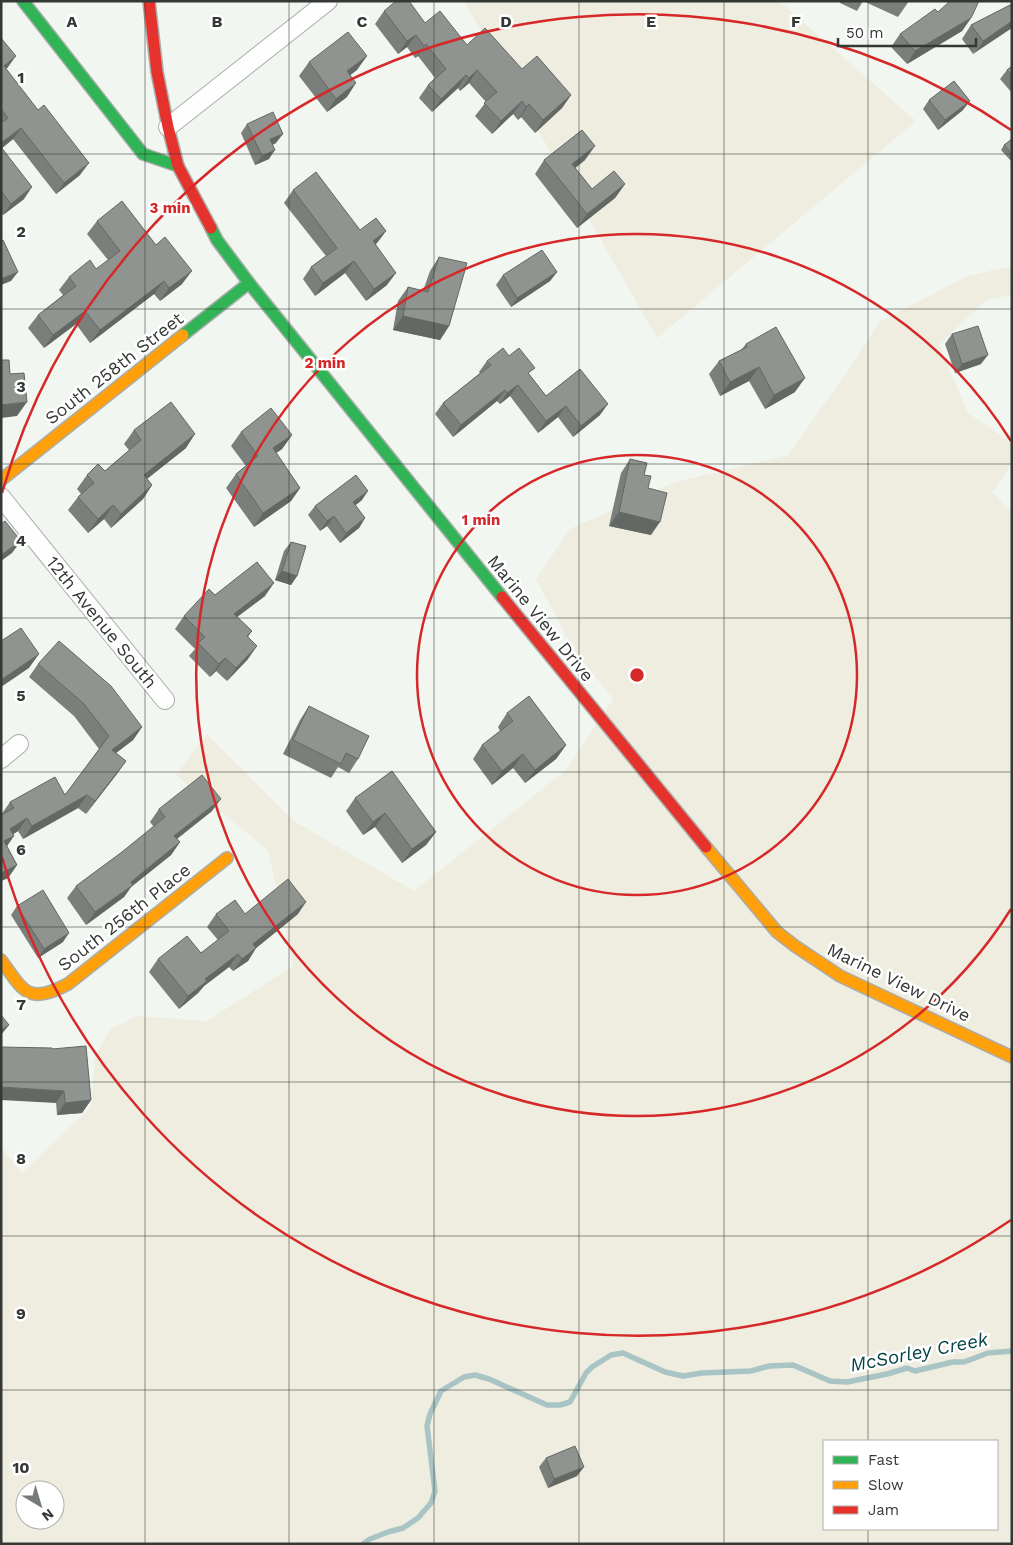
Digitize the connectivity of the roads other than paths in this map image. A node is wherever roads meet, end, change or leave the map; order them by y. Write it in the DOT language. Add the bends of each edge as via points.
graph roads {
  1 [pos="23,1"];
  2 [pos="149,1"];
  3 [pos="328,1"];
  4 [pos="168,127"];
  5 [pos="178,166"];
  6 [pos="249,284"];
  7 [pos="1,480"];
  8 [pos="1,497"];
  9 [pos="165,700"];
  10 [pos="20,744"];
  11 [pos="1,759"];
  12 [pos="227,858"];
  13 [pos="1,960"];
  14 [pos="1012,1057"];
  1 -- 5 [label="main road" via="143,154"];
  2 -- 4 [label="main road, Marine View Drive" via="157,72"];
  3 -- 4 [label="street"];
  4 -- 5 [label="main road, Marine View Drive"];
  5 -- 6 [label="main road, Marine View Drive" via="217,240"];
  6 -- 7 [label="main road, South 258th Street"];
  6 -- 14 [label="main road, Marine View Drive" via="777,932 840,976"];
  8 -- 9 [label="street, 12th Avenue South"];
  10 -- 11 [label="street"];
  12 -- 13 [label="main road, South 256th Place" via="68,984 52,993 33,996 22,989"];
}
